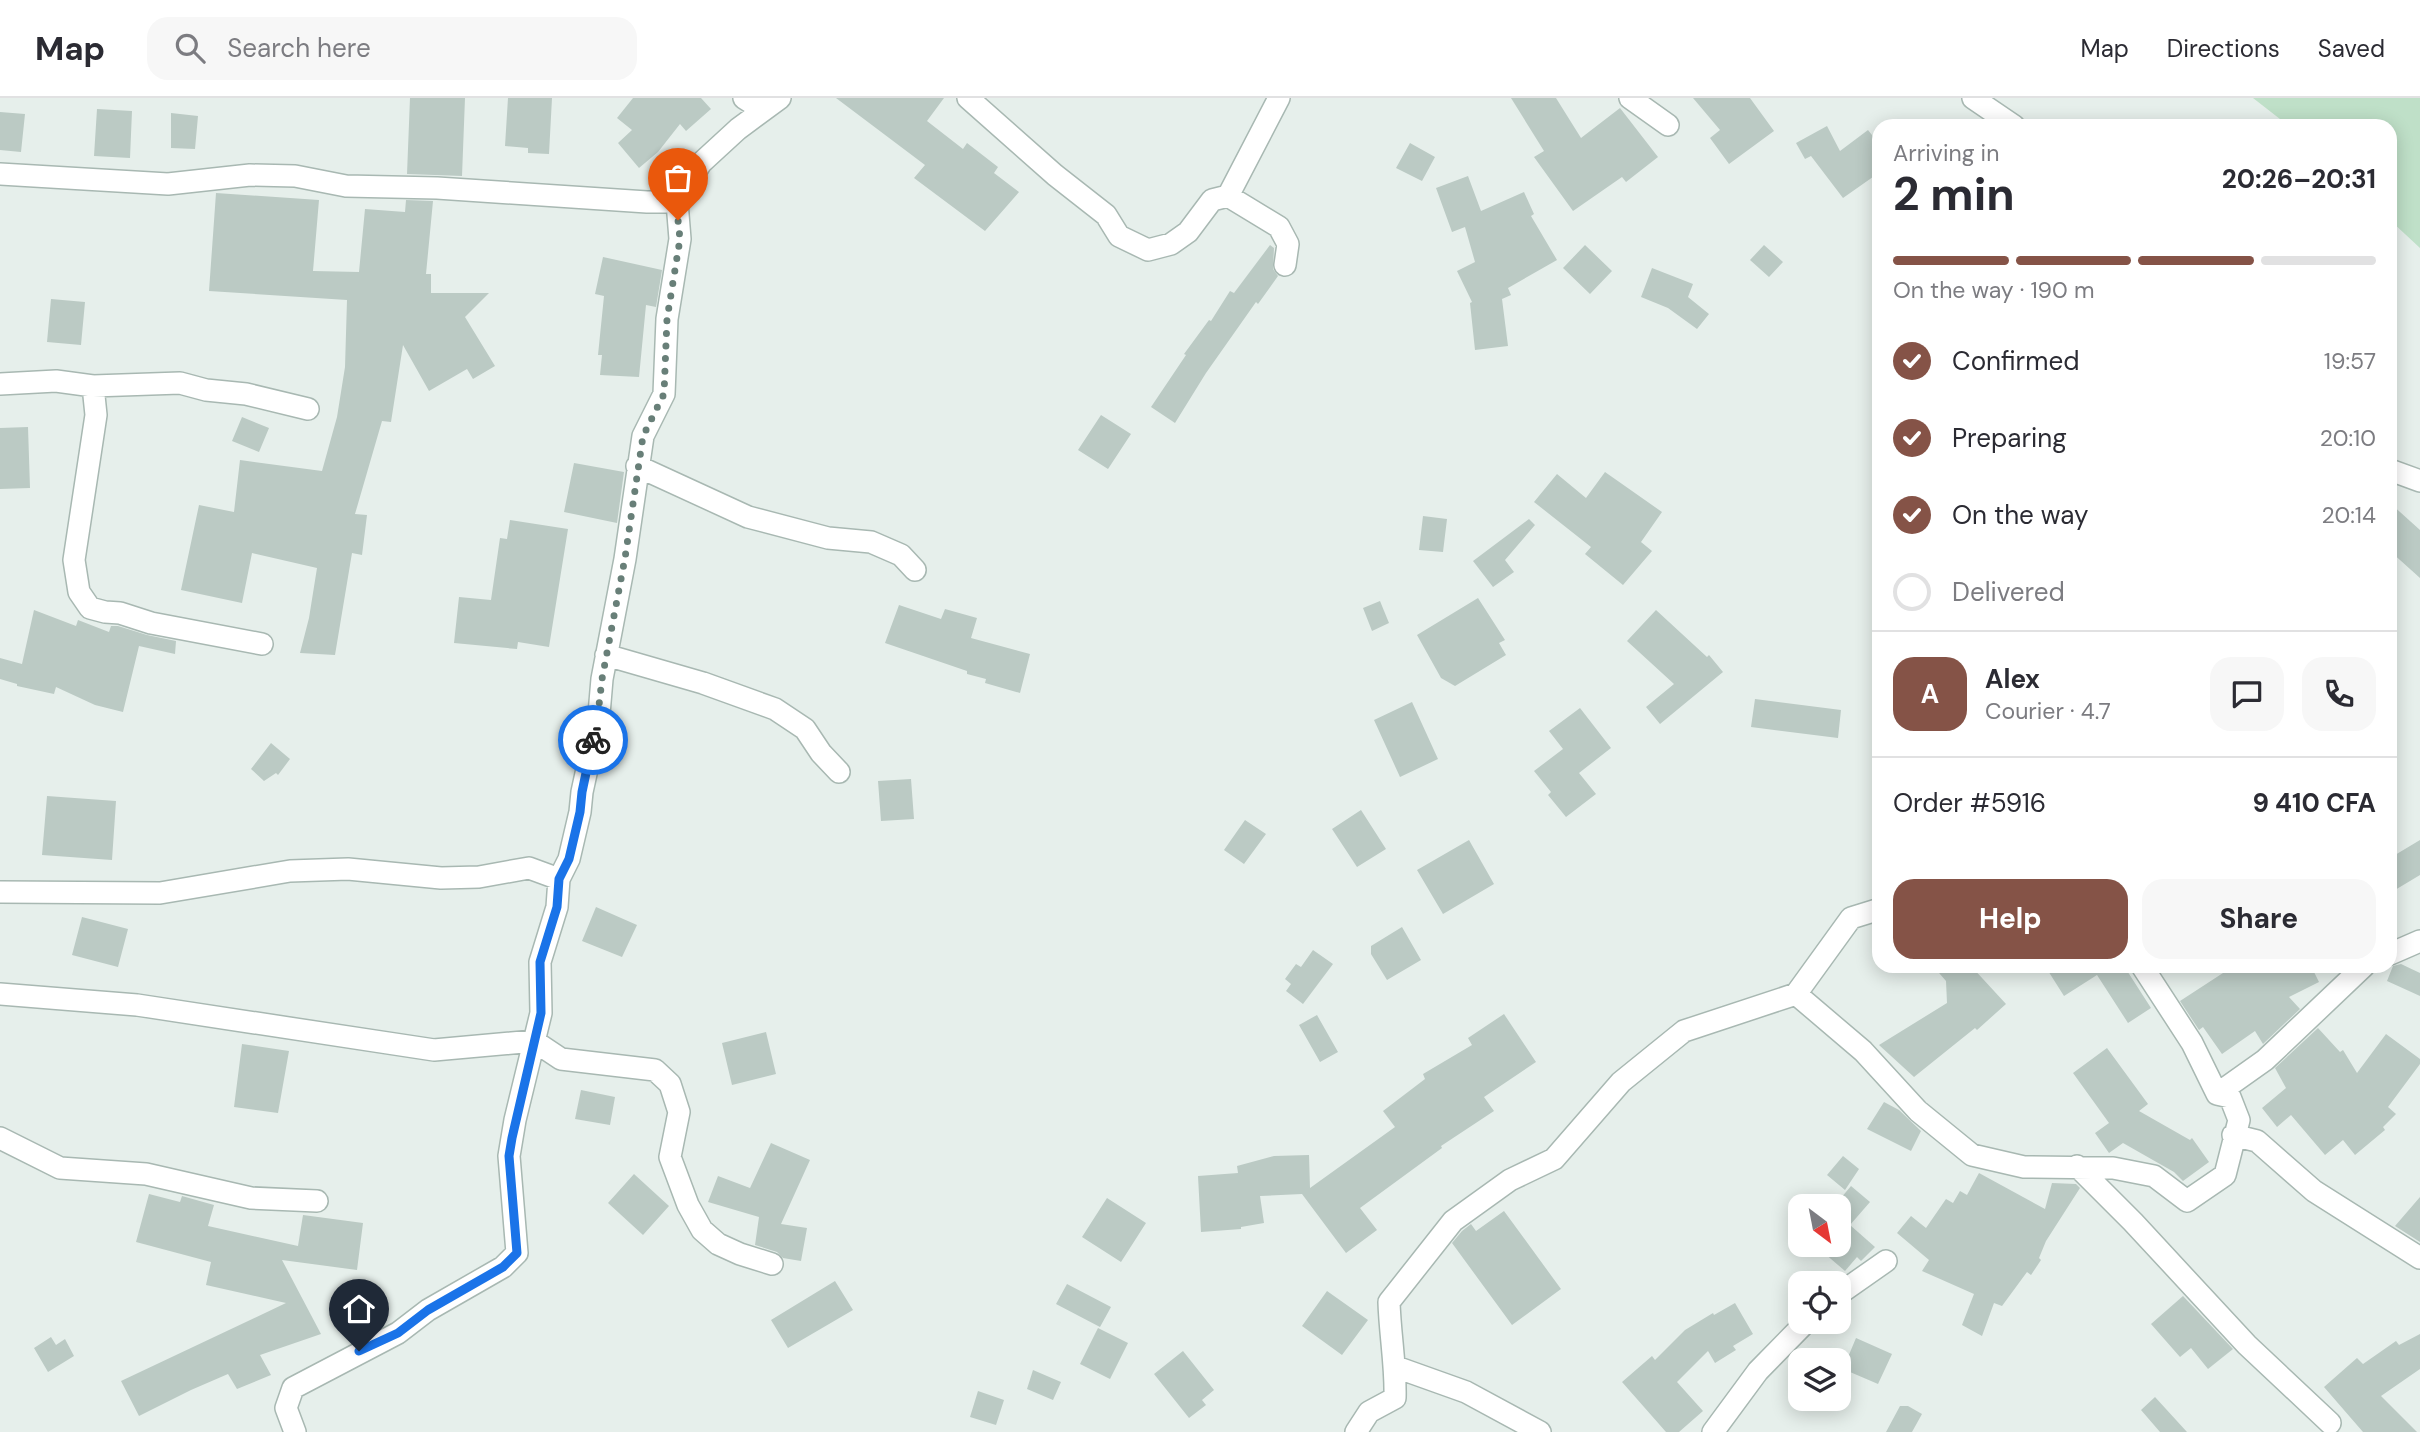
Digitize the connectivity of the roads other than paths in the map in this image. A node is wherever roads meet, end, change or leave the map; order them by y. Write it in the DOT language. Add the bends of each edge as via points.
graph roads {
  1 [pos="744,98"];
  2 [pos="968,98"];
  3 [pos="1279,98"];
  4 [pos="1630,98"];
  5 [pos="1973,98"];
  6 [pos="771,104"];
  7 [pos="2004,119"];
  8 [pos="1668,125"];
  9 [pos="0,174"];
  10 [pos="1228,196"];
  11 [pos="677,202"];
  12 [pos="1285,265"];
  13 [pos="0,384"];
  14 [pos="93,386"];
  15 [pos="308,409"];
  16 [pos="637,466"];
  17 [pos="2397,472"];
  18 [pos="2420,481"];
  19 [pos="915,570"];
  20 [pos="262,644"];
  21 [pos="606,655"];
  22 [pos="839,772"];
  23 [pos="559,879"];
  24 [pos="0,892"];
  25 [pos="1872,911"];
  26 [pos="2420,941"];
  27 [pos="2397,951"];
  28 [pos="2147,973"];
  29 [pos="2357,973"];
  30 [pos="0,994"];
  31 [pos="1796,994"];
  32 [pos="534,1041"];
  33 [pos="2217,1094"];
  34 [pos="2233,1135"];
  35 [pos="0,1138"];
  36 [pos="2077,1166"];
  37 [pos="317,1201"];
  38 [pos="2420,1258"];
  39 [pos="1886,1261"];
  40 [pos="772,1264"];
  41 [pos="1851,1286"];
  42 [pos="1794,1334"];
  43 [pos="1396,1367"];
  44 [pos="2330,1423"];
  45 [pos="295,1432"];
  46 [pos="1356,1432"];
  47 [pos="1540,1432"];
  48 [pos="1713,1432"];
  1 -- 6 [label="street"];
  2 -- 10 [label="street" via="1106,215 1119,236 1148,250 1171,244 1188,232 1212,200"];
  3 -- 10 [label="street"];
  4 -- 8 [label="street"];
  5 -- 7 [label="street"];
  6 -- 11 [label="street" via="701,163"];
  9 -- 11 [label="street" via="168,184 250,175 295,176 346,187"];
  10 -- 12 [label="street" via="1279,227 1288,244"];
  11 -- 16 [label="street" via="680,239 667,319 664,394 643,436"];
  13 -- 14 [label="street" via="56,381"];
  14 -- 15 [label="street" via="180,383"];
  14 -- 20 [label="street" via="96,415 74,561 84,600 90,608 105,612"];
  16 -- 19 [label="street" via="748,517 828,538 871,542 901,555"];
  16 -- 21 [label="street"];
  17 -- 18 [label="street"];
  21 -- 22 [label="street" via="775,709 805,729"];
  21 -- 23 [label="street" via="580,812 569,859"];
  23 -- 24 [label="street" via="529,868 441,878 348,869 290,871 160,893"];
  23 -- 32 [label="street" via="557,907 540,962 541,1013"];
  25 -- 31 [label="street" via="1851,918"];
  26 -- 27 [label="street"];
  28 -- 33 [label="street" via="2192,1043"];
  29 -- 33 [label="street" via="2265,1059"];
  30 -- 32 [label="street" via="137,1005 434,1050"];
  31 -- 36 [label="street" via="1972,1156 2024,1167"];
  31 -- 43 [label="street" via="1684,1031 1621,1082 1554,1158 1510,1181 1453,1222 1388,1302"];
  32 -- 40 [label="street" via="561,1059 655,1070 670,1084 680,1112 670,1157 702,1230 718,1244"];
  32 -- 45 [label="street" via="509,1156 517,1253 503,1267 428,1310 398,1333 293,1388 286,1408"];
  33 -- 34 [label="street" via="2230,1097 2239,1120"];
  34 -- 36 [label="street" via="2225,1175 2187,1202 2154,1176"];
  34 -- 38 [label="street" via="2257,1141 2314,1191"];
  35 -- 37 [label="street" via="60,1167 146,1174 250,1198"];
  36 -- 44 [label="street" via="2247,1345"];
  39 -- 41 [label="street"];
  42 -- 48 [label="street" via="1758,1371"];
  43 -- 46 [label="street" via="1395,1398 1369,1412"];
  43 -- 47 [label="street" via="1466,1392"];
}
